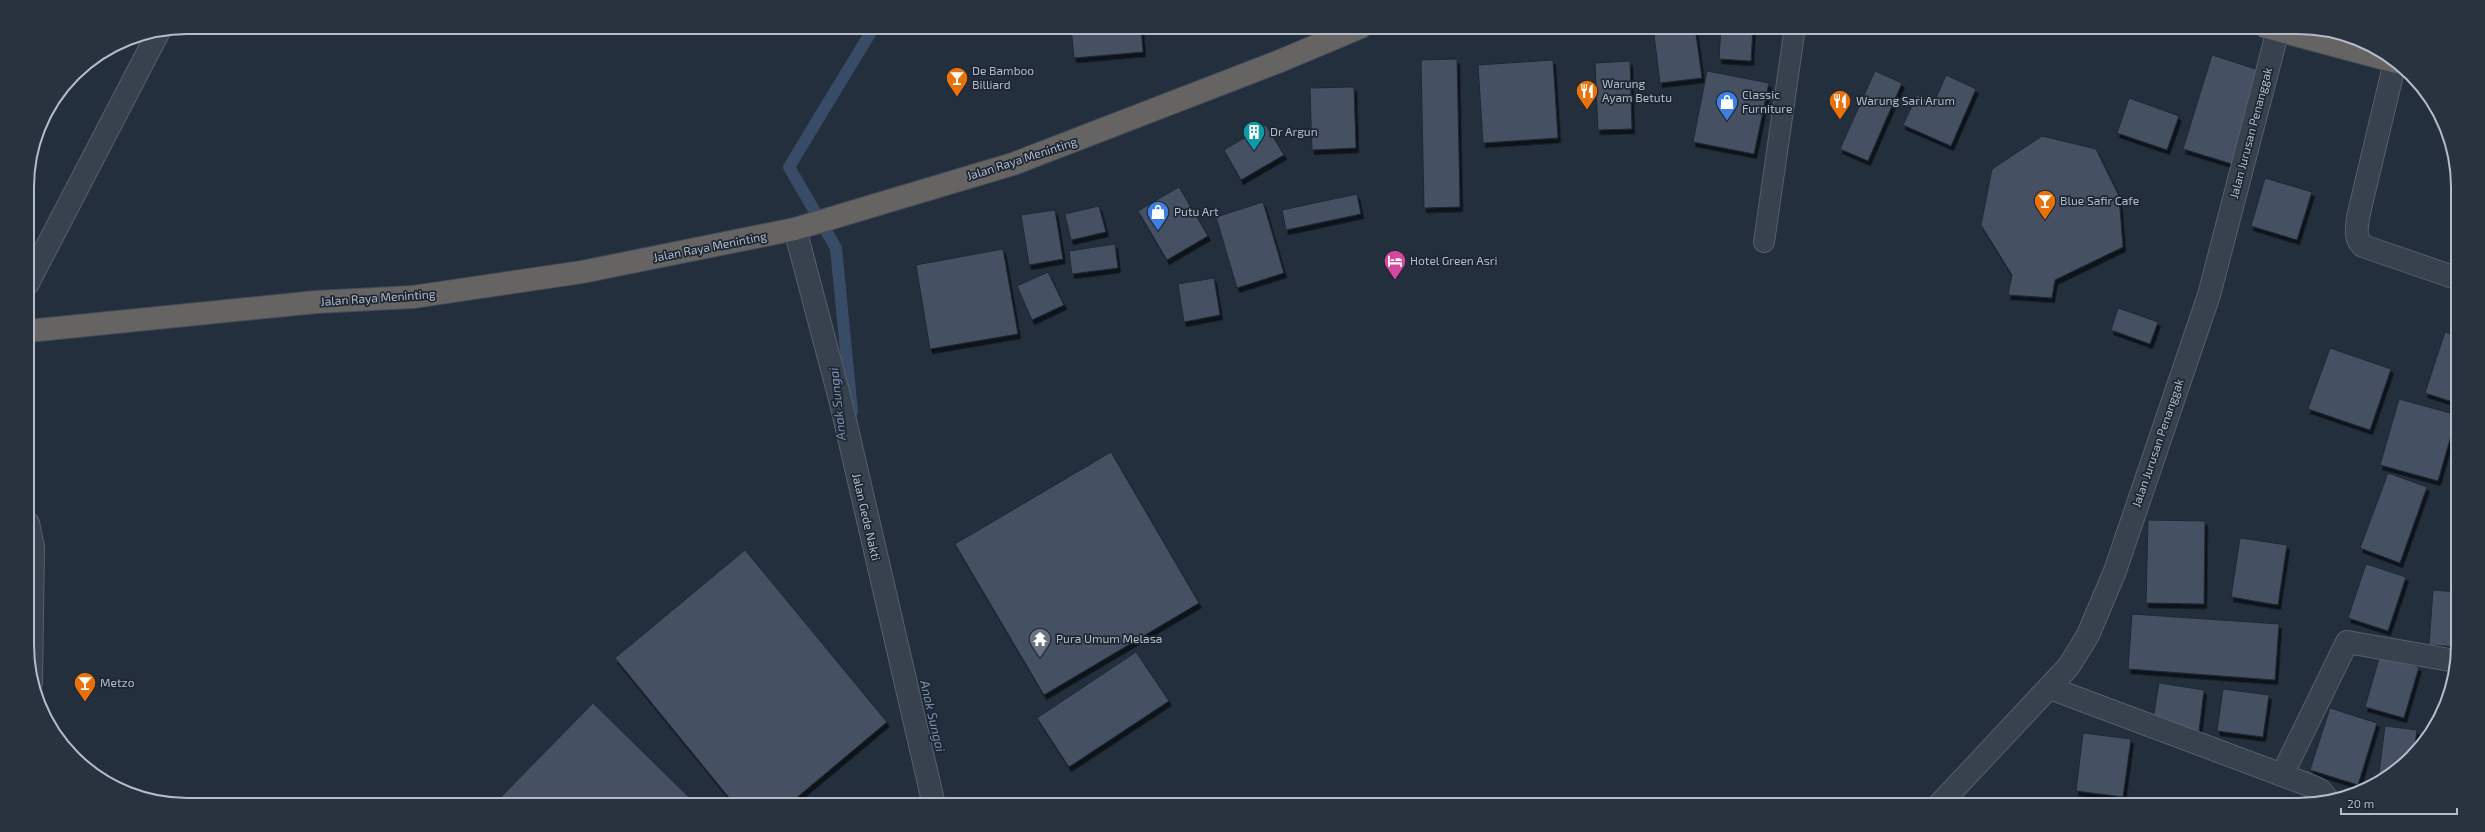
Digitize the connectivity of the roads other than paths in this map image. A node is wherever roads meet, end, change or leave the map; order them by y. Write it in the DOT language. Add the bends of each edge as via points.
graph roads {
  1 [pos="1344,34"];
  2 [pos="1794,34"];
  3 [pos="2271,34"];
  4 [pos="2291,34"];
  5 [pos="156,37"];
  6 [pos="2380,58"];
  7 [pos="2394,69"];
  8 [pos="802,228"];
  9 [pos="1764,242"];
  10 [pos="34,269"];
  11 [pos="2451,276"];
  12 [pos="34,330"];
  13 [pos="2450,660"];
  14 [pos="2050,688"];
  15 [pos="2282,774"];
  16 [pos="2325,796"];
  17 [pos="932,798"];
  18 [pos="1946,798"];
  1 -- 8 [label="highway, Jalan Raya Meninting" via="1013,164"];
  2 -- 9 [label="lane"];
  3 -- 14 [label="street, Jalan Jurusan Penanggak" via="2209,295 2115,571 2088,634 2069,666"];
  4 -- 6 [label="highway"];
  5 -- 10 [label="street"];
  7 -- 11 [label="street" via="2358,217 2357,236 2363,246"];
  8 -- 12 [label="highway, Jalan Raya Meninting" via="582,272 413,297 316,302"];
  8 -- 17 [label="street, Jalan Gede Nakti"];
  13 -- 15 [label="street" via="2347,642"];
  14 -- 15 [label="street"];
  14 -- 18 [label="street, Jalan Jurusan Penanggak"];
  15 -- 16 [label="street" via="2320,790"];
}
